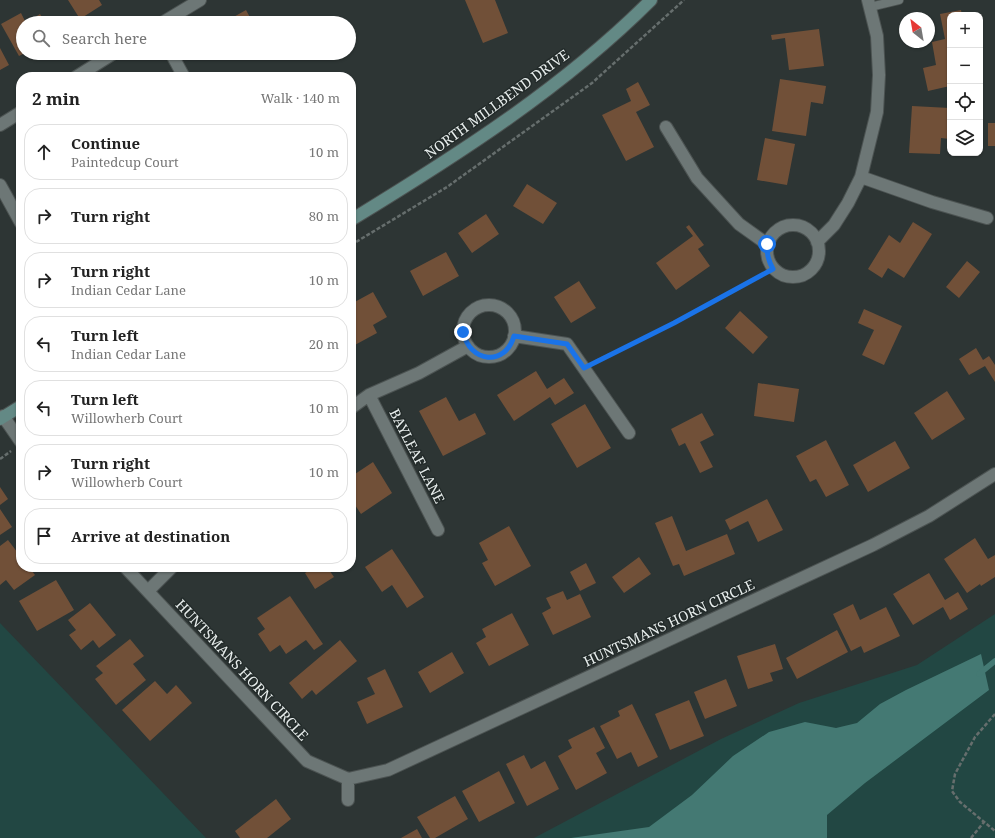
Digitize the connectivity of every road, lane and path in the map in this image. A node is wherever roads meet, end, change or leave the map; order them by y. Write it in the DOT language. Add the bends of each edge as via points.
graph roads {
  1 [pos="200,0"];
  2 [pos="650,0"];
  3 [pos="684,0"];
  4 [pos="899,0"];
  5 [pos="869,4"];
  6 [pos="174,16"];
  7 [pos="103,60"];
  8 [pos="175,60"];
  9 [pos="84,72"];
  10 [pos="181,72"];
  11 [pos="16,115"];
  12 [pos="0,125"];
  13 [pos="666,127"];
  14 [pos="861,177"];
  15 [pos="0,185"];
  16 [pos="16,214"];
  17 [pos="356,217"];
  18 [pos="987,218"];
  19 [pos="356,242"];
  20 [pos="817,242"];
  21 [pos="767,244"];
  22 [pos="773,269"];
  23 [pos="514,336"];
  24 [pos="468,346"];
  25 [pos="584,368"];
  26 [pos="369,395"];
  27 [pos="356,404"];
  28 [pos="16,409"];
  29 [pos="2,418"];
  30 [pos="629,433"];
  31 [pos="16,436"];
  32 [pos="995,474"];
  33 [pos="438,530"];
  34 [pos="130,572"];
  35 [pos="167,572"];
  36 [pos="148,591"];
  37 [pos="995,714"];
  38 [pos="348,779"];
  39 [pos="348,800"];
  40 [pos="984,822"];
  41 [pos="995,831"];
  42 [pos="972,838"];
  1 -- 6 [label="street"];
  2 -- 17 [label="street, NORTH MILLBEND DRIVE" via="576,67 514,114"];
  3 -- 19 [label="path" via="592,83 447,187"];
  4 -- 5 [label="lane"];
  5 -- 14 [label="street" via="877,36 879,75 876,112"];
  7 -- 9 [label="street"];
  8 -- 10 [label="street"];
  11 -- 12 [label="street"];
  13 -- 21 [label="street" via="697,178 740,224"];
  14 -- 18 [label="street"];
  14 -- 20 [label="street" via="834,225"];
  15 -- 16 [label="street"];
  20 -- 21 [label="street" via="813,234 804,228 790,225 777,230"];
  20 -- 22 [label="street" via="818,258 806,274 791,277"];
  21 -- 22 [label="street" via="768,261"];
  22 -- 25 [label="path"];
  23 -- 24 [label="street" via="508,349 494,357 476,354"];
  23 -- 24 [label="street" via="514,325 509,315 496,306 481,307 473,311 464,324 463,332"];
  23 -- 25 [label="street" via="567,344"];
  24 -- 26 [label="street" via="419,373"];
  25 -- 30 [label="street"];
  26 -- 27 [label="street"];
  26 -- 33 [label="street, BAYLEAF LANE"];
  28 -- 29 [label="street"];
  29 -- 31 [label="street"];
  32 -- 38 [label="street, HUNTSMANS HORN CIRCLE" via="929,516 872,545 388,770"];
  34 -- 36 [label="street, HUNTSMANS HORN CIRCLE"];
  35 -- 36 [label="street"];
  36 -- 38 [label="street, HUNTSMANS HORN CIRCLE" via="307,761"];
  37 -- 40 [label="path" via="975,737 955,774 952,791 960,802"];
  38 -- 39 [label="street"];
  40 -- 41 [label="path"];
  40 -- 42 [label="path"];
}
